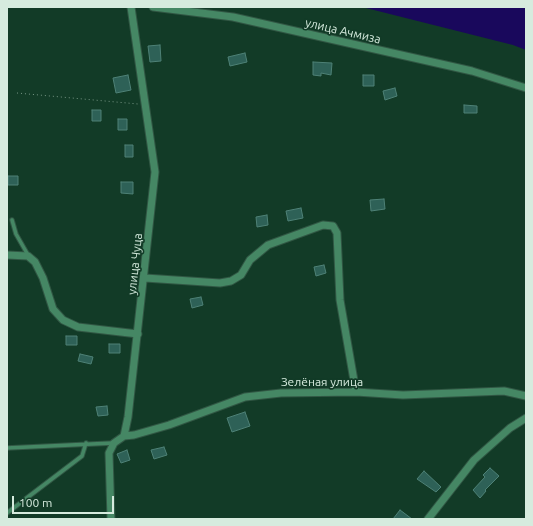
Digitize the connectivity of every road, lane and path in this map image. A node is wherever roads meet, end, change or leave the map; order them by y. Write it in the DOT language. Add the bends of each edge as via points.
graph roads {
  1 [pos="131,7"];
  2 [pos="153,7"];
  3 [pos="526,88"];
  4 [pos="18,93"];
  5 [pos="146,104"];
  6 [pos="12,220"];
  7 [pos="7,255"];
  8 [pos="28,256"];
  9 [pos="145,278"];
  10 [pos="138,334"];
  11 [pos="356,392"];
  12 [pos="526,396"];
  13 [pos="526,418"];
  14 [pos="124,436"];
  15 [pos="86,443"];
  16 [pos="114,443"];
  17 [pos="7,448"];
  18 [pos="7,513"];
  19 [pos="111,519"];
  20 [pos="428,519"];
  1 -- 5 [label="street, улица Чуца"];
  2 -- 3 [label="street, улица Ачмиза" via="233,17 472,71"];
  4 -- 5 [label="path"];
  5 -- 9 [label="street, улица Чуца" via="155,172"];
  6 -- 8 [label="lane" via="16,234"];
  7 -- 8 [label="street"];
  8 -- 10 [label="street" via="35,262 43,278 53,310 63,320 78,327"];
  9 -- 10 [label="street, улица Чуца"];
  9 -- 11 [label="street" via="220,283 231,281 241,275 250,260 268,245 324,225 333,226 337,233 340,300"];
  10 -- 14 [label="street, улица Чуца"];
  11 -- 12 [label="street, Зелёная улица" via="403,395 504,391"];
  11 -- 14 [label="street, Зелёная улица" via="280,393 245,397 169,425"];
  13 -- 20 [label="street" via="510,428 474,460"];
  14 -- 16 [label="street"];
  15 -- 16 [label="lane"];
  15 -- 17 [label="lane"];
  15 -- 18 [label="lane" via="82,456"];
  16 -- 19 [label="street" via="109,453"];
}
